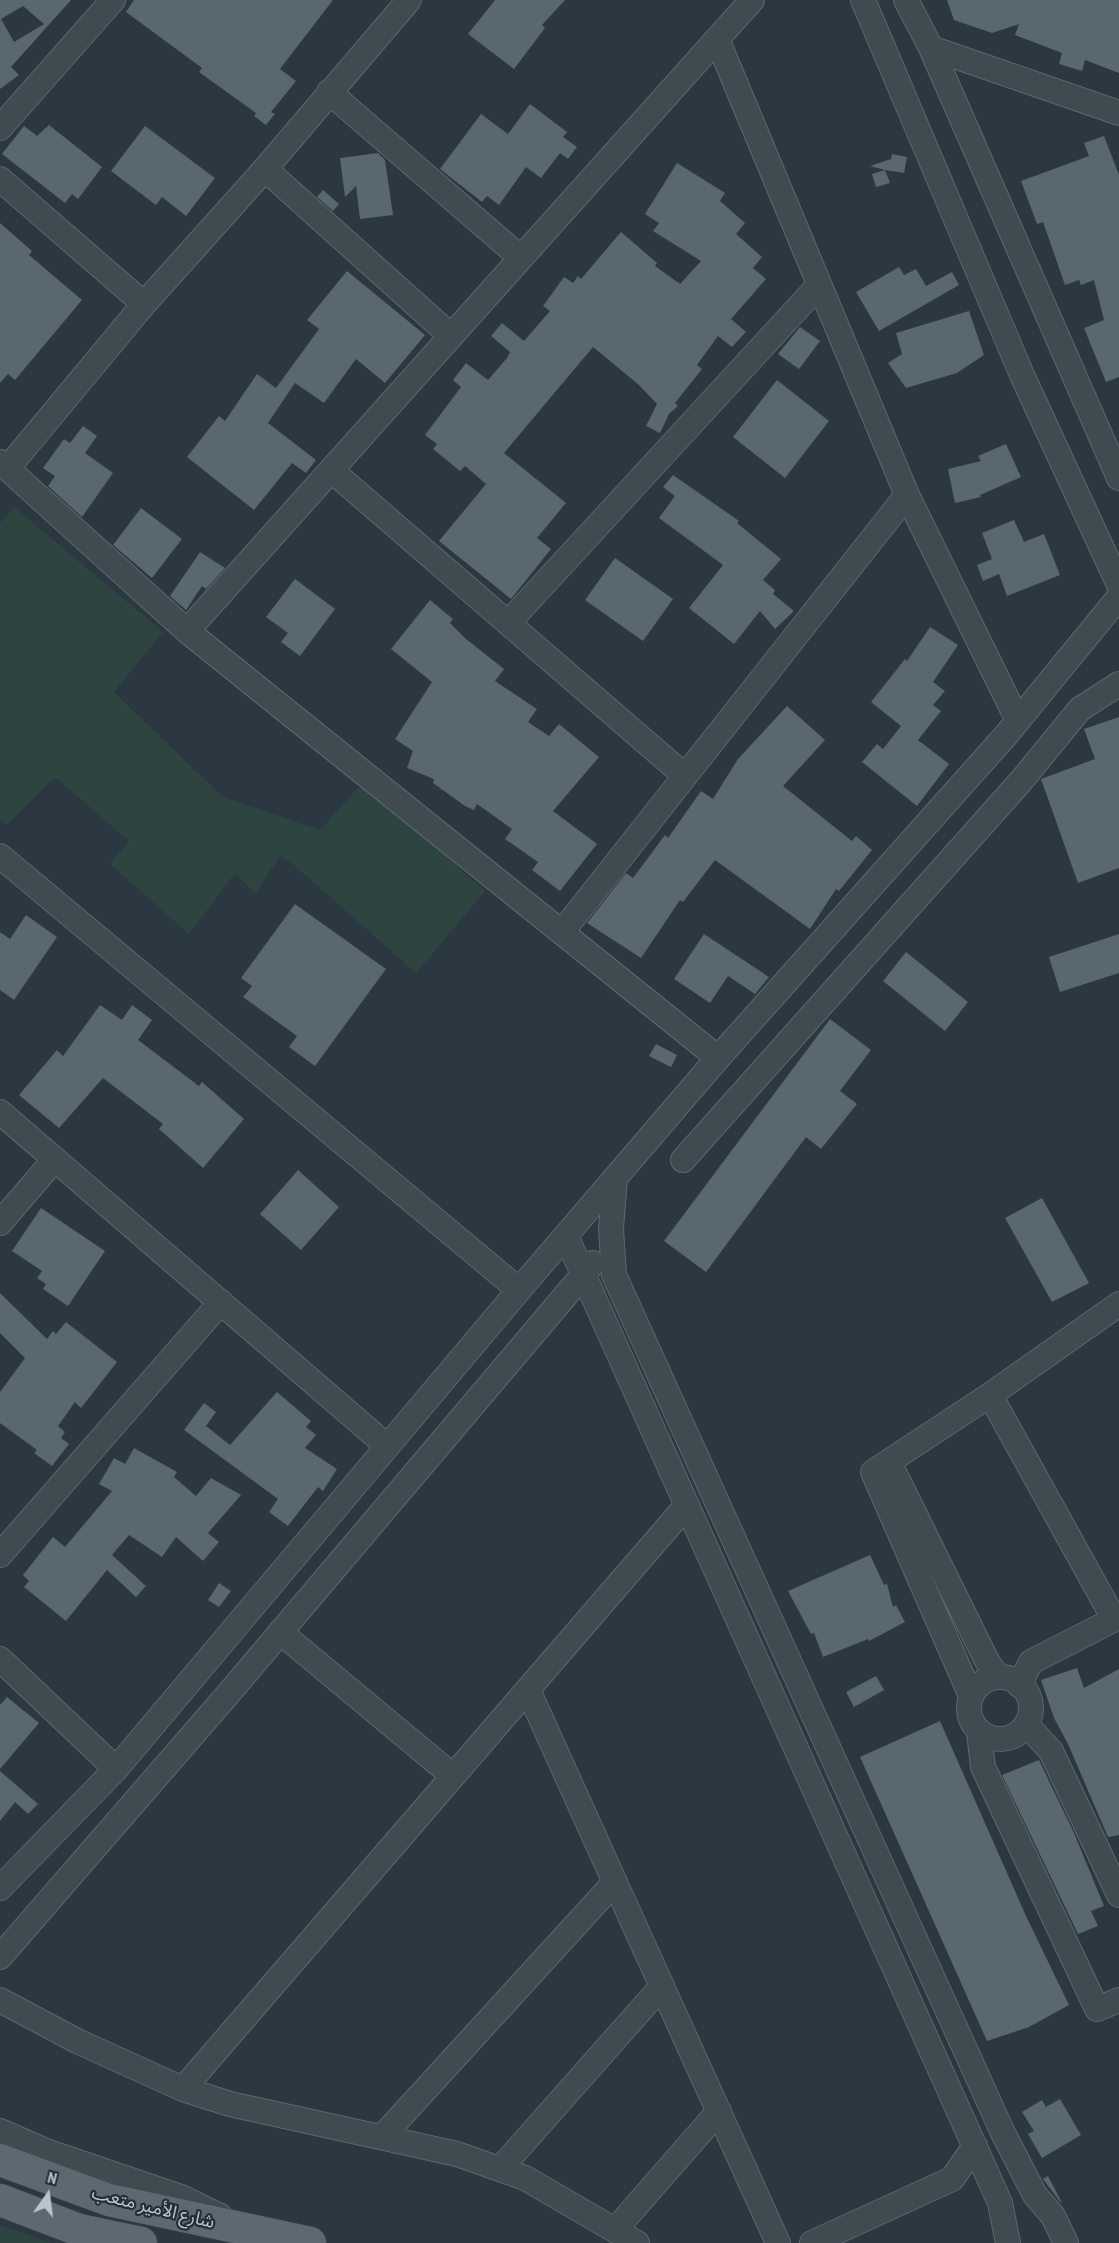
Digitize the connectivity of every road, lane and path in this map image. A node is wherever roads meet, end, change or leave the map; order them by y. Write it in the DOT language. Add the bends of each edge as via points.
graph roads {
  1 [pos="113,0"];
  2 [pos="409,0"];
  3 [pos="752,0"];
  4 [pos="863,0"];
  5 [pos="906,0"];
  6 [pos="717,39"];
  7 [pos="931,48"];
  8 [pos="329,92"];
  9 [pos="1119,113"];
  10 [pos="0,128"];
  11 [pos="265,169"];
  12 [pos="0,179"];
  13 [pos="521,258"];
  14 [pos="819,285"];
  15 [pos="144,304"];
  16 [pos="451,336"];
  17 [pos="4,465"];
  18 [pos="331,470"];
  19 [pos="1119,478"];
  20 [pos="907,495"];
  21 [pos="1119,585"];
  22 [pos="1119,597"];
  23 [pos="508,623"];
  24 [pos="187,631"];
  25 [pos="1119,684"];
  26 [pos="1018,721"];
  27 [pos="685,776"];
  28 [pos="3,866"];
  29 [pos="561,932"];
  30 [pos="718,1058"];
  31 [pos="0,1112"];
  32 [pos="55,1159"];
  33 [pos="683,1160"];
  34 [pos="615,1178"];
  35 [pos="0,1222"];
  36 [pos="566,1236"];
  37 [pos="612,1240"];
  38 [pos="583,1274"];
  39 [pos="519,1290"];
  40 [pos="221,1302"];
  41 [pos="1119,1304"];
  42 [pos="990,1395"];
  43 [pos="387,1446"];
  44 [pos="881,1467"];
  45 [pos="687,1505"];
  46 [pos="0,1555"];
  47 [pos="1116,1618"];
  48 [pos="280,1632"];
  49 [pos="0,1659"];
  50 [pos="1009,1681"];
  51 [pos="528,1690"];
  52 [pos="971,1696"];
  53 [pos="1026,1724"];
  54 [pos="979,1732"];
  55 [pos="116,1769"];
  56 [pos="453,1776"];
  57 [pos="615,1882"];
  58 [pos="0,1888"];
  59 [pos="1119,1895"];
  60 [pos="0,1957"];
  61 [pos="662,1986"];
  62 [pos="0,2000"];
  63 [pos="1119,2000"];
  64 [pos="183,2089"];
  65 [pos="719,2111"];
  66 [pos="0,2131"];
  67 [pos="382,2136"];
  68 [pos="975,2146"];
  69 [pos="0,2160"];
  70 [pos="500,2169"];
  71 [pos="952,2179"];
  72 [pos="994,2190"];
  73 [pos="0,2200"];
  74 [pos="615,2230"];
  75 [pos="141,2243"];
  76 [pos="310,2243"];
  77 [pos="321,2243"];
  78 [pos="638,2243"];
  79 [pos="778,2243"];
  80 [pos="812,2243"];
  81 [pos="1008,2243"];
  82 [pos="1066,2243"];
  1 -- 10 [label="street"];
  2 -- 8 [label="street"];
  3 -- 6 [label="street"];
  4 -- 21 [label="street" via="1022,375"];
  5 -- 7 [label="street"];
  6 -- 13 [label="street"];
  6 -- 14 [label="street"];
  7 -- 9 [label="street"];
  7 -- 19 [label="street"];
  8 -- 11 [label="street"];
  8 -- 13 [label="street"];
  11 -- 15 [label="street"];
  11 -- 16 [label="street"];
  12 -- 15 [label="street"];
  13 -- 16 [label="street"];
  14 -- 20 [label="street"];
  14 -- 23 [label="street"];
  15 -- 17 [label="street"];
  16 -- 18 [label="street"];
  17 -- 24 [label="street"];
  18 -- 23 [label="street"];
  18 -- 24 [label="street"];
  20 -- 26 [label="street"];
  20 -- 27 [label="street"];
  22 -- 26 [label="street"];
  23 -- 27 [label="street"];
  24 -- 29 [label="street"];
  25 -- 33 [label="street" via="1080,709 1021,781"];
  26 -- 30 [label="street"];
  27 -- 29 [label="street"];
  28 -- 39 [label="street"];
  29 -- 30 [label="street"];
  30 -- 34 [label="street"];
  31 -- 32 [label="street"];
  32 -- 35 [label="street"];
  32 -- 40 [label="street"];
  34 -- 36 [label="street"];
  34 -- 37 [label="street"];
  36 -- 38 [label="street"];
  36 -- 39 [label="street"];
  37 -- 38 [label="street"];
  37 -- 82 [label="street" via="614,1275 642,1342 1003,2133 1035,2195 1053,2216"];
  38 -- 45 [label="street"];
  38 -- 48 [label="street"];
  39 -- 43 [label="street"];
  40 -- 43 [label="street"];
  40 -- 46 [label="street"];
  41 -- 42 [label="street"];
  42 -- 44 [label="street"];
  42 -- 47 [label="street"];
  43 -- 55 [label="street"];
  44 -- 50 [label="street" via="987,1661"];
  44 -- 52 [label="street"];
  45 -- 51 [label="street"];
  45 -- 68 [label="street"];
  47 -- 50 [label="street" via="1031,1662"];
  48 -- 56 [label="street"];
  48 -- 60 [label="street"];
  49 -- 55 [label="street"];
  50 -- 52 [label="street" via="982,1683"];
  50 -- 53 [label="street" via="1025,1691 1031,1707"];
  51 -- 56 [label="street"];
  51 -- 57 [label="street"];
  52 -- 54 [label="street" via="969,1715"];
  53 -- 54 [label="street" via="1005,1739"];
  53 -- 59 [label="street" via="1051,1751"];
  54 -- 63 [label="street" via="983,1767 1097,2009"];
  55 -- 58 [label="street"];
  56 -- 64 [label="street"];
  57 -- 61 [label="street"];
  57 -- 67 [label="street"];
  61 -- 65 [label="street"];
  61 -- 70 [label="street"];
  62 -- 64 [label="street" via="77,2041"];
  64 -- 67 [label="street" via="230,2104"];
  65 -- 74 [label="street"];
  65 -- 79 [label="street"];
  66 -- 77 [label="street" via="46,2151 181,2197 222,2217"];
  67 -- 70 [label="street" via="458,2154"];
  68 -- 71 [label="street"];
  68 -- 72 [label="street"];
  69 -- 76 [label="main road, شارع الأمير متعب" via="109,2200"];
  70 -- 74 [label="street" via="525,2178"];
  71 -- 72 [label="street"];
  71 -- 80 [label="street"];
  72 -- 81 [label="street"];
  73 -- 75 [label="main road, شارع الأمير متعب" via="79,2230"];
  74 -- 78 [label="street"];
}
